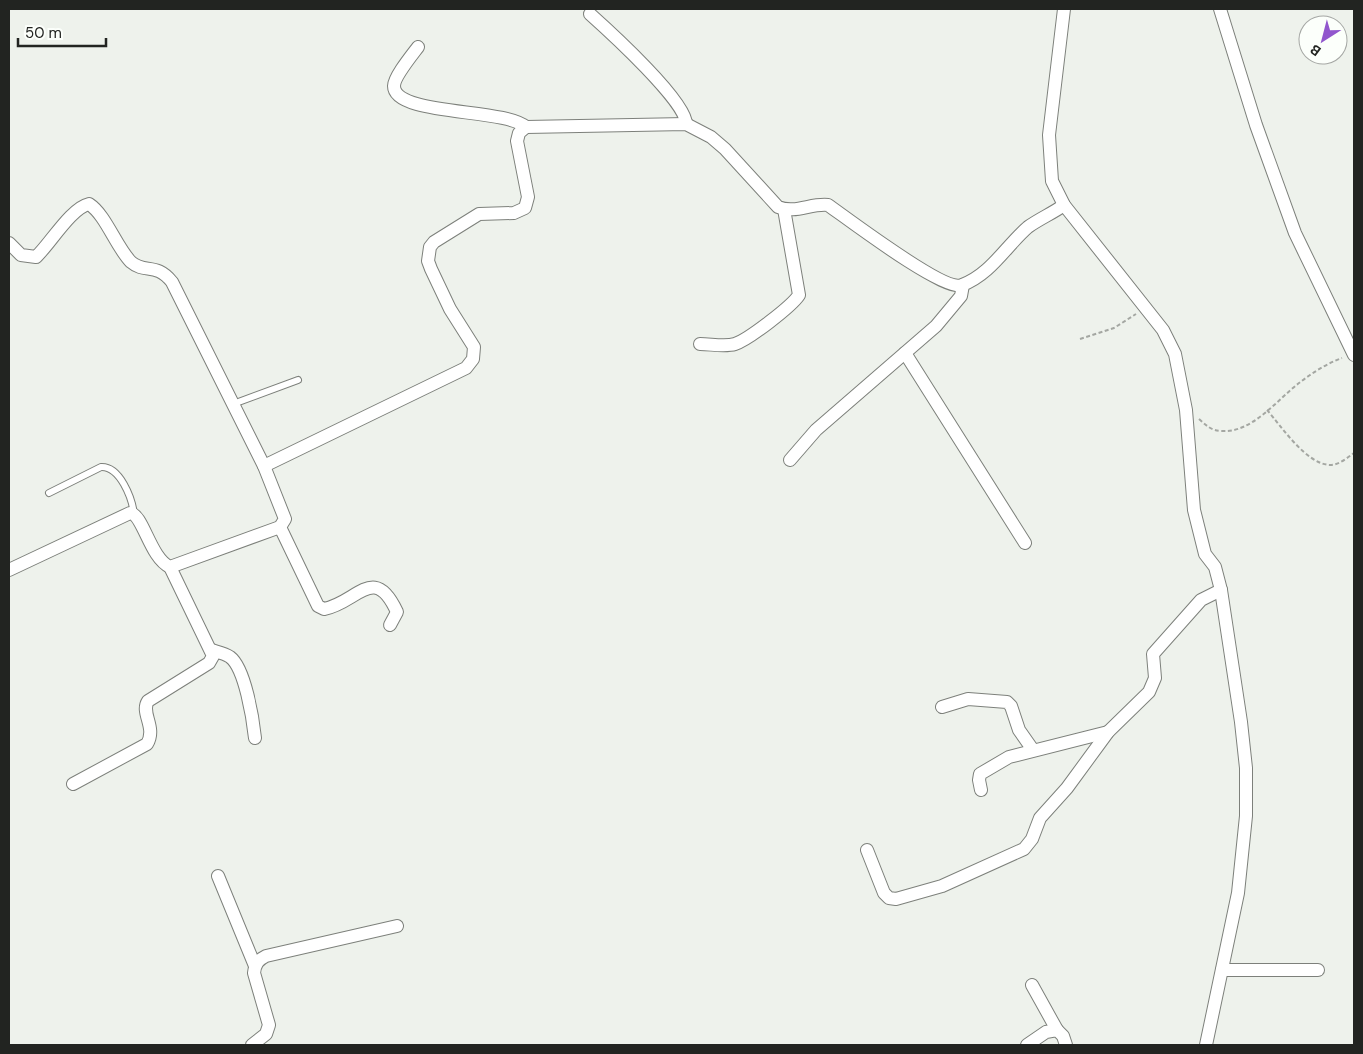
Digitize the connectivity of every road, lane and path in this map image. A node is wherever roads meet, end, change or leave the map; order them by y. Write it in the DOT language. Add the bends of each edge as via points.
graph roads {
  1 [pos="1064,9"];
  2 [pos="1220,9"];
  3 [pos="590,14"];
  4 [pos="418,47"];
  5 [pos="686,124"];
  6 [pos="526,127"];
  7 [pos="1064,205"];
  8 [pos="784,209"];
  9 [pos="9,243"];
  10 [pos="963,284"];
  11 [pos="1146,307"];
  12 [pos="1080,339"];
  13 [pos="700,344"];
  14 [pos="906,353"];
  15 [pos="1354,353"];
  16 [pos="298,380"];
  17 [pos="233,404"];
  18 [pos="1186,410"];
  19 [pos="1267,410"];
  20 [pos="1354,453"];
  21 [pos="790,460"];
  22 [pos="264,466"];
  23 [pos="49,493"];
  24 [pos="134,514"];
  25 [pos="280,527"];
  26 [pos="1025,543"];
  27 [pos="170,567"];
  28 [pos="9,570"];
  29 [pos="1222,590"];
  30 [pos="390,625"];
  31 [pos="211,650"];
  32 [pos="942,707"];
  33 [pos="1108,732"];
  34 [pos="256,738"];
  35 [pos="1033,750"];
  36 [pos="73,784"];
  37 [pos="981,790"];
  38 [pos="867,850"];
  39 [pos="218,876"];
  40 [pos="397,926"];
  41 [pos="255,966"];
  42 [pos="1222,970"];
  43 [pos="1318,970"];
  44 [pos="1032,985"];
  45 [pos="1057,1030"];
  46 [pos="252,1045"];
  47 [pos="1027,1045"];
  48 [pos="1066,1045"];
  49 [pos="1206,1045"];
  1 -- 7 [label="street" via="1049,150 1052,181"];
  2 -- 15 [label="street" via="1256,125 1295,233"];
  3 -- 5 [label="street" via="671,95 686,118"];
  4 -- 6 [label="street" via="395,81 397,93 413,104 500,117"];
  5 -- 6 [label="street"];
  5 -- 8 [label="street" via="711,137 725,149 774,204"];
  6 -- 22 [label="street" via="519,133 517,141 528,197 525,208 514,213 479,214 434,242 428,252 431,270 474,347 473,359 466,368"];
  7 -- 10 [label="street" via="1029,227 1000,259"];
  7 -- 11 [label="street"];
  8 -- 10 [label="street" via="828,205 929,274 948,284"];
  8 -- 13 [label="street" via="800,290 796,300 734,344"];
  9 -- 17 [label="street" via="21,254 36,257 83,206 92,206 130,260 140,267 163,271 172,282"];
  10 -- 14 [label="street" via="964,291 955,305"];
  11 -- 12 [label="path" via="1114,328"];
  11 -- 18 [label="street" via="1175,354"];
  14 -- 21 [label="street" via="816,430"];
  14 -- 26 [label="street"];
  15 -- 19 [label="path" via="1311,374"];
  16 -- 17 [label="lane"];
  17 -- 22 [label="street"];
  18 -- 19 [label="path" via="1210,428 1223,432 1242,427"];
  18 -- 29 [label="street" via="1194,510 1205,554 1215,567"];
  19 -- 20 [label="path" via="1296,444 1323,463 1336,464"];
  22 -- 25 [label="street" via="285,519"];
  23 -- 24 [label="lane" via="106,466 119,476"];
  24 -- 27 [label="street" via="159,560"];
  24 -- 28 [label="street"];
  25 -- 27 [label="street"];
  25 -- 30 [label="street" via="318,606 330,608 359,591 379,587 387,593 397,612"];
  27 -- 31 [label="street"];
  29 -- 33 [label="street" via="1201,600 1154,654 1155,678 1149,692"];
  29 -- 42 [label="street" via="1246,768 1246,816 1238,893"];
  31 -- 34 [label="street" via="231,658 236,666 250,701"];
  31 -- 36 [label="street" via="213,656 209,663 146,705 152,730 147,744"];
  32 -- 35 [label="street" via="968,699 1007,702"];
  33 -- 35 [label="street"];
  33 -- 38 [label="street" via="1067,788 1040,818 1032,839 1024,849 942,886 896,899 886,896"];
  35 -- 37 [label="street" via="1009,757 980,774"];
  39 -- 41 [label="street"];
  40 -- 41 [label="street" via="266,956"];
  41 -- 46 [label="street" via="269,1025 266,1034"];
  42 -- 43 [label="street"];
  42 -- 49 [label="street"];
  44 -- 45 [label="street"];
  45 -- 47 [label="street" via="1046,1032"];
  45 -- 48 [label="street"];
}
